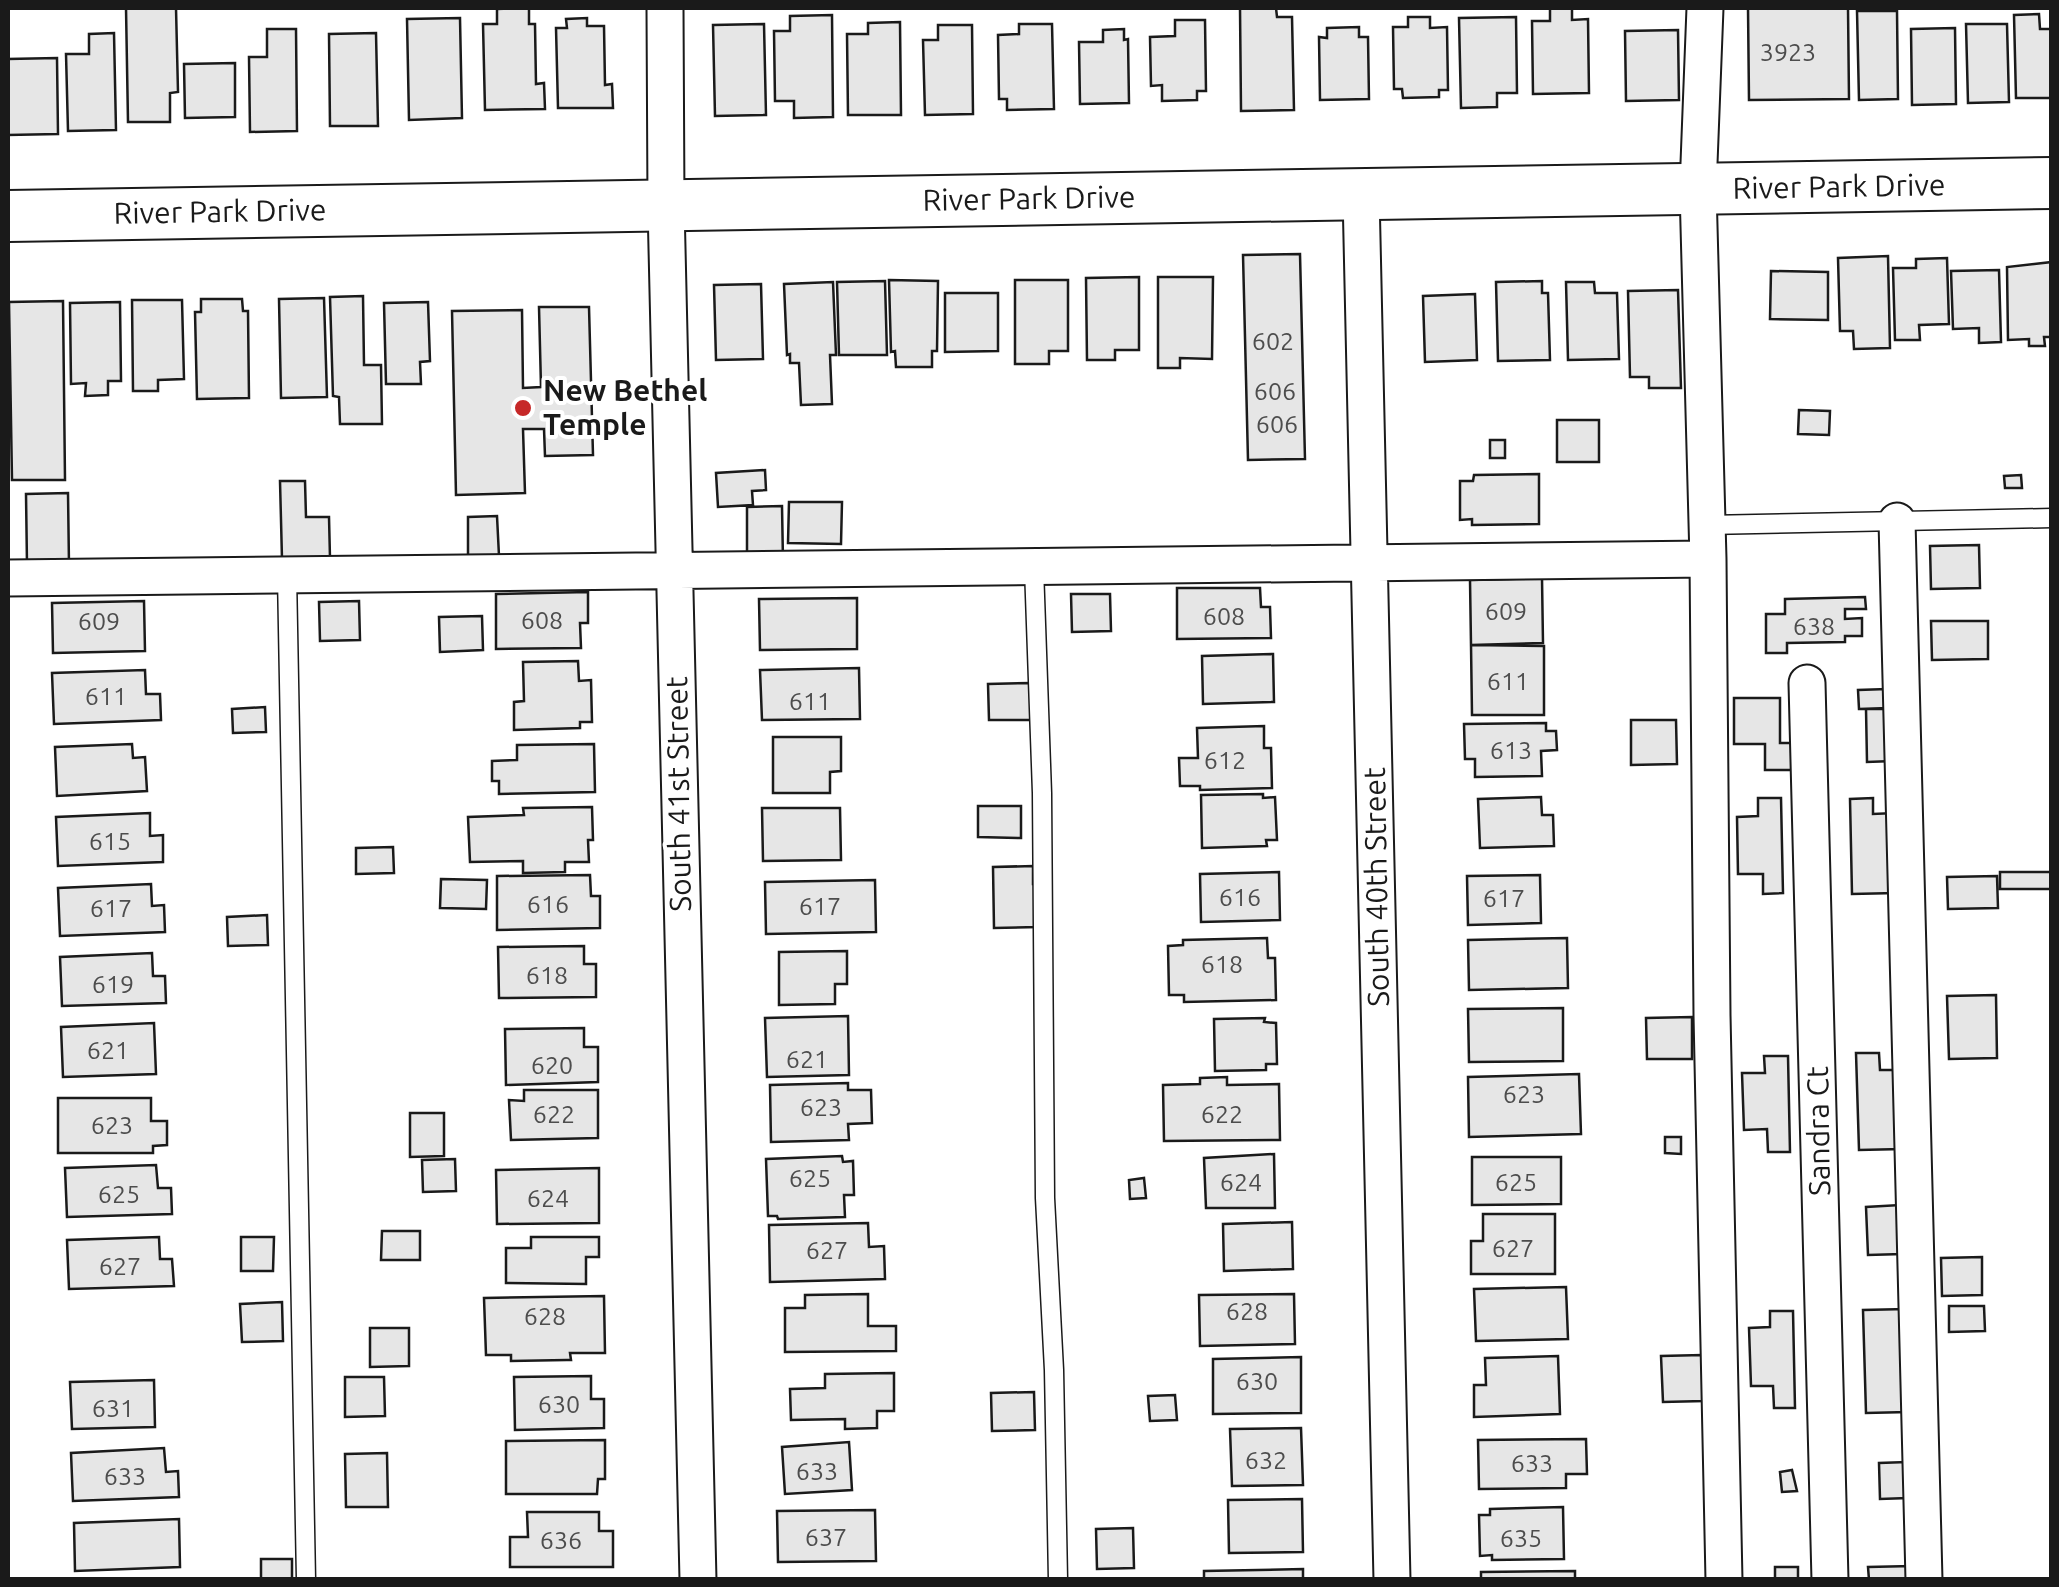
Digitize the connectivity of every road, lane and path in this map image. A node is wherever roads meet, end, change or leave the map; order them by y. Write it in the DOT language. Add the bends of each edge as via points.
graph roads {
  1 [pos="665,8"];
  2 [pos="1705,8"];
  3 [pos="2052,183"];
  4 [pos="1698,189"];
  5 [pos="1361,194"];
  6 [pos="666,206"];
  7 [pos="8,216"];
  8 [pos="2052,518"];
  9 [pos="1897,521"];
  10 [pos="1708,542"];
  11 [pos="1370,564"];
  12 [pos="1034,568"];
  13 [pos="674,572"];
  14 [pos="286,576"];
  15 [pos="8,578"];
  16 [pos="1807,683"];
  17 [pos="306,1580"];
  18 [pos="698,1580"];
  19 [pos="1058,1580"];
  20 [pos="1392,1580"];
  21 [pos="1724,1580"];
  22 [pos="1830,1580"];
  23 [pos="1924,1580"];
  1 -- 6 [label="street, South 41st Street"];
  2 -- 4 [label="street"];
  3 -- 4 [label="street, River Park Drive"];
  4 -- 5 [label="street, River Park Drive"];
  4 -- 10 [label="street"];
  5 -- 6 [label="street, River Park Drive"];
  5 -- 11 [label="street, South 40th Street"];
  6 -- 7 [label="street, River Park Drive"];
  6 -- 13 [label="street, South 41st Street"];
  8 -- 9 [label="lane"];
  9 -- 10 [label="lane"];
  9 -- 23 [label="street"];
  10 -- 11 [label="street"];
  10 -- 21 [label="street"];
  11 -- 12 [label="street"];
  11 -- 20 [label="street, South 40th Street"];
  12 -- 13 [label="street"];
  12 -- 19 [label="lane"];
  13 -- 14 [label="street"];
  13 -- 18 [label="street, South 41st Street"];
  14 -- 15 [label="street"];
  14 -- 17 [label="lane"];
  16 -- 22 [label="street, Sandra Ct"];
}
